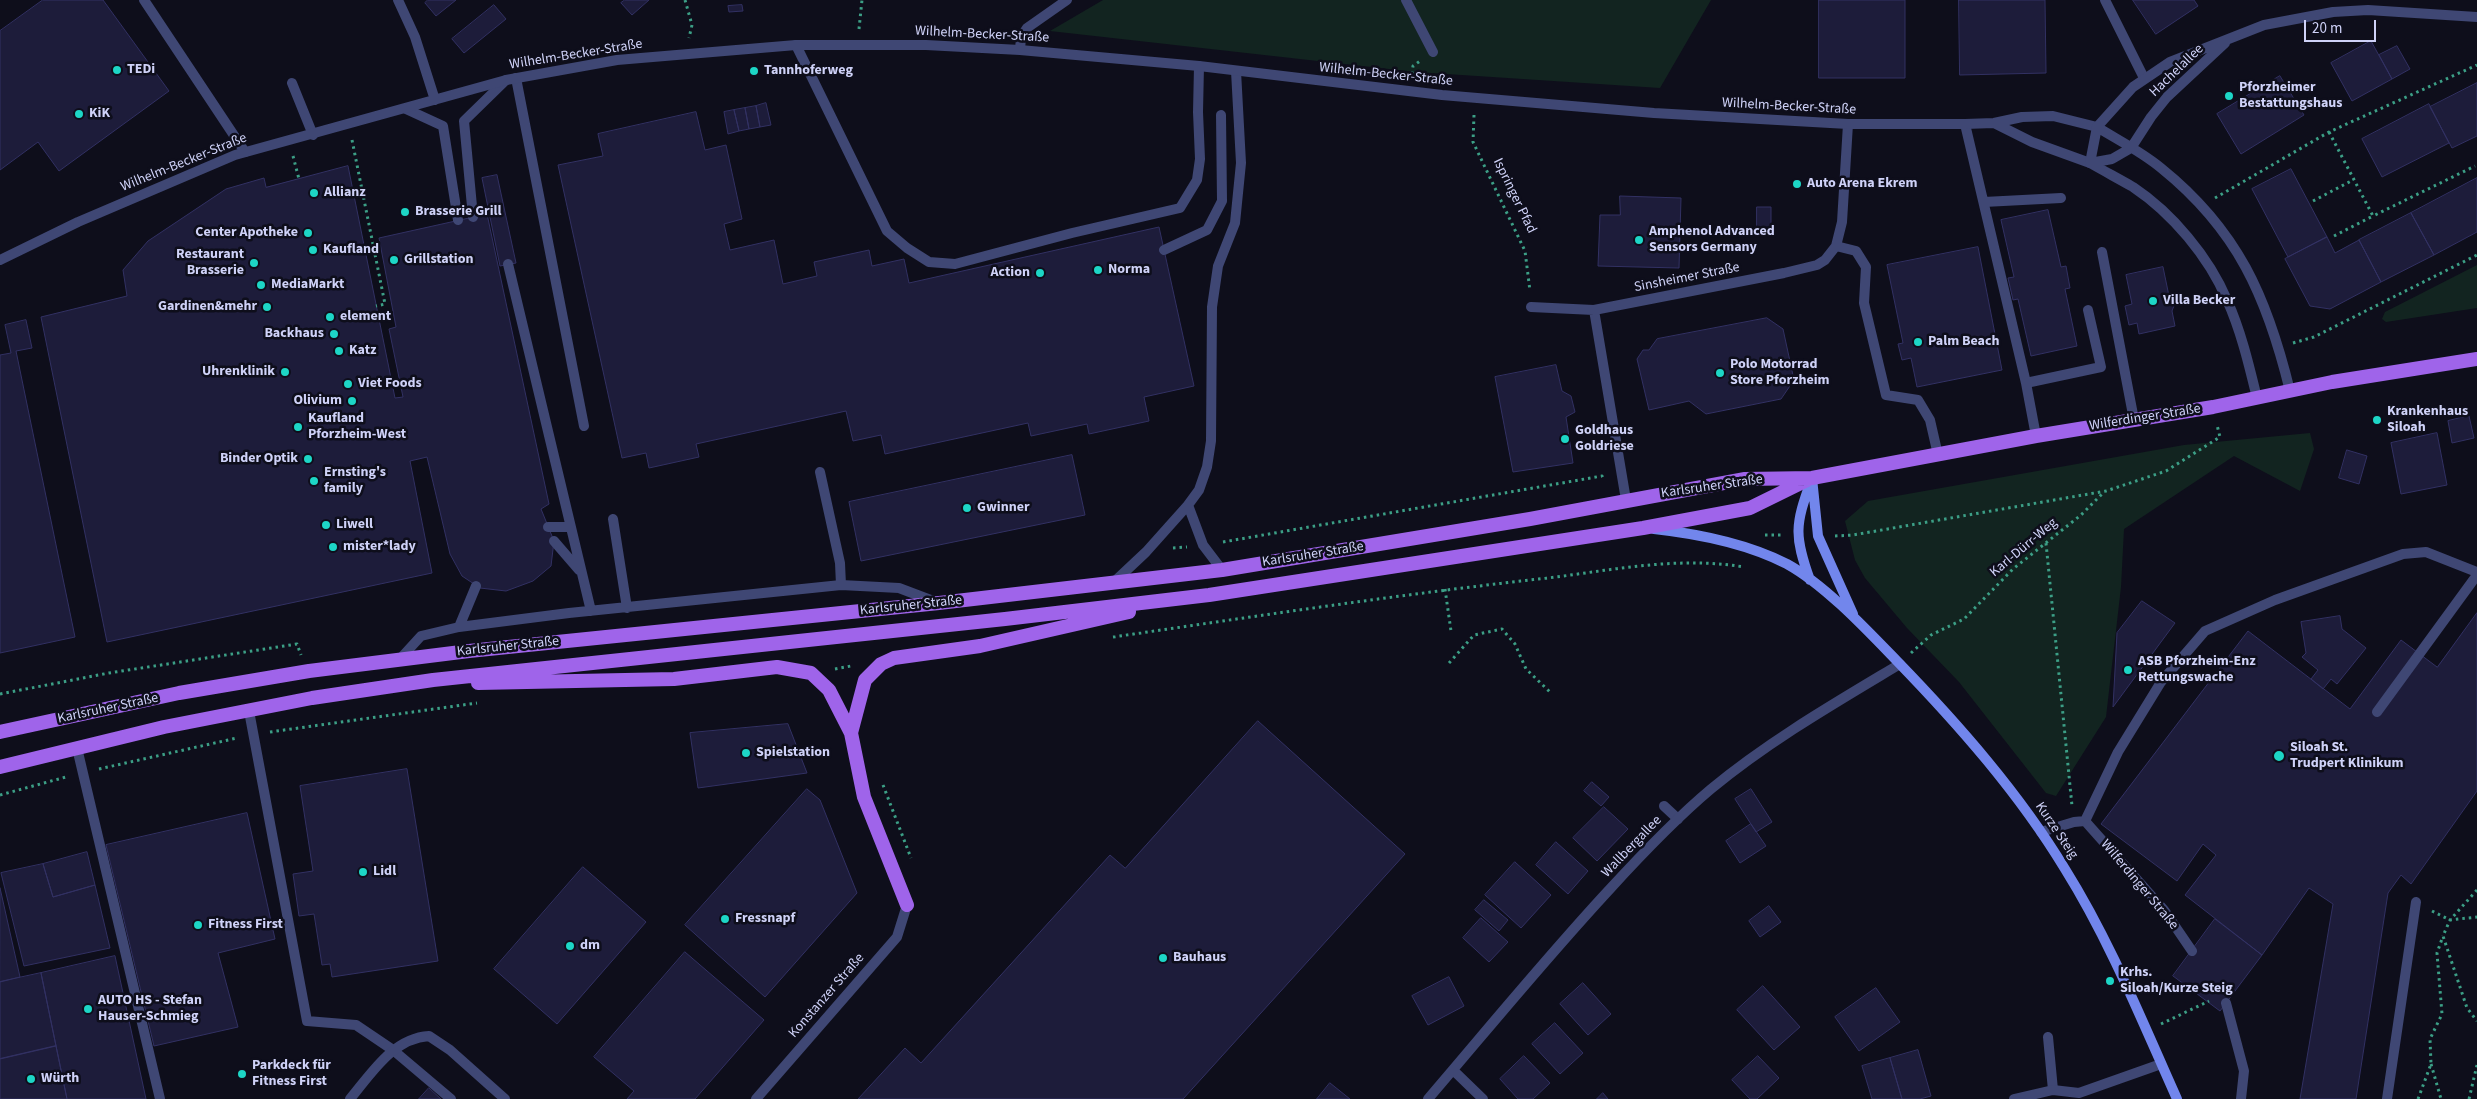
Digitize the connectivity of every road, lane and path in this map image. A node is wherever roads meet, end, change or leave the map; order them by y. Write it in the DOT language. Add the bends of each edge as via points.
graph roads {
  1 [pos="144,0"];
  2 [pos="398,0"];
  3 [pos="685,0"];
  4 [pos="862,0"];
  5 [pos="1066,0"];
  6 [pos="1406,0"];
  7 [pos="2105,0"];
  8 [pos="2477,17"];
  9 [pos="2227,41"];
  10 [pos="858,44"];
  11 [pos="796,45"];
  12 [pos="1020,50"];
  13 [pos="1433,52"];
  14 [pos="687,53"];
  15 [pos="2477,65"];
  16 [pos="1199,66"];
  17 [pos="1236,71"];
  18 [pos="2144,78"];
  19 [pos="511,79"];
  20 [pos="292,83"];
  21 [pos="1474,98"];
  22 [pos="435,100"];
  23 [pos="406,109"];
  24 [pos="1221,115"];
  25 [pos="1994,123"];
  26 [pos="1848,124"];
  27 [pos="1966,124"];
  28 [pos="348,125"];
  29 [pos="2097,127"];
  30 [pos="2329,132"];
  31 [pos="313,135"];
  32 [pos="289,141"];
  33 [pos="2131,148"];
  34 [pos="245,152"];
  35 [pos="2090,163"];
  36 [pos="2474,166"];
  37 [pos="299,179"];
  38 [pos="2353,180"];
  39 [pos="2061,198"];
  40 [pos="2314,201"];
  41 [pos="1984,202"];
  42 [pos="2202,206"];
  43 [pos="2373,216"];
  44 [pos="473,217"];
  45 [pos="458,220"];
  46 [pos="2334,236"];
  47 [pos="1836,246"];
  48 [pos="1164,250"];
  49 [pos="2102,252"];
  50 [pos="2477,255"];
  51 [pos="0,260"];
  52 [pos="508,264"];
  53 [pos="376,306"];
  54 [pos="1531,307"];
  55 [pos="1594,310"];
  56 [pos="2088,310"];
  57 [pos="2279,347"];
  58 [pos="2477,359"];
  59 [pos="2026,383"];
  60 [pos="2290,391"];
  61 [pos="2257,398"];
  62 [pos="2213,407"];
  63 [pos="2134,420"];
  64 [pos="584,426"];
  65 [pos="2036,436"];
  66 [pos="1938,455"];
  67 [pos="820,472"];
  68 [pos="1812,478"];
  69 [pos="2106,490"];
  70 [pos="1621,502"];
  71 [pos="1188,505"];
  72 [pos="613,519"];
  73 [pos="548,527"];
  74 [pos="570,527"];
  75 [pos="1643,528"];
  76 [pos="1818,536"];
  77 [pos="554,541"];
  78 [pos="2046,543"];
  79 [pos="1203,545"];
  80 [pos="1146,552"];
  81 [pos="580,570"];
  82 [pos="1222,570"];
  83 [pos="2477,574"];
  84 [pos="1810,581"];
  85 [pos="1113,584"];
  86 [pos="476,586"];
  87 [pos="841,586"];
  88 [pos="1445,589"];
  89 [pos="1178,599"];
  90 [pos="939,603"];
  91 [pos="627,608"];
  92 [pos="591,611"];
  93 [pos="1854,617"];
  94 [pos="459,627"];
  95 [pos="1451,631"];
  96 [pos="400,659"];
  97 [pos="1449,663"];
  98 [pos="1900,664"];
  99 [pos="309,671"];
  100 [pos="433,680"];
  101 [pos="1552,693"];
  102 [pos="0,694"];
  103 [pos="249,711"];
  104 [pos="2377,712"];
  105 [pos="0,732"];
  106 [pos="850,734"];
  107 [pos="77,748"];
  108 [pos="0,766"];
  109 [pos="882,782"];
  110 [pos="1664,806"];
  111 [pos="1678,819"];
  112 [pos="2085,820"];
  113 [pos="2074,822"];
  114 [pos="2042,832"];
  115 [pos="912,863"];
  116 [pos="2477,890"];
  117 [pos="2416,902"];
  118 [pos="908,905"];
  119 [pos="2477,916"];
  120 [pos="2450,920"];
  121 [pos="2443,936"];
  122 [pos="2192,950"];
  123 [pos="2215,998"];
  124 [pos="2226,1003"];
  125 [pos="2477,1021"];
  126 [pos="2165,1022"];
  127 [pos="2048,1037"];
  128 [pos="393,1050"];
  129 [pos="2161,1064"];
  130 [pos="2430,1064"];
  131 [pos="2477,1065"];
  132 [pos="1453,1070"];
  133 [pos="2053,1090"];
  134 [pos="2078,1096"];
  135 [pos="160,1099"];
  136 [pos="350,1099"];
  137 [pos="450,1099"];
  138 [pos="505,1099"];
  139 [pos="756,1099"];
  140 [pos="1428,1099"];
  141 [pos="1483,1099"];
  142 [pos="2014,1099"];
  143 [pos="2177,1099"];
  144 [pos="2241,1099"];
  145 [pos="2387,1099"];
  146 [pos="2418,1099"];
  147 [pos="2441,1099"];
  148 [pos="2469,1099"];
  1 -- 34 [label="street"];
  2 -- 22 [label="street" via="415,37"];
  3 -- 14 [label="path" via="692,25"];
  4 -- 10 [label="path"];
  5 -- 12 [label="street" via="1027,28 1021,37"];
  6 -- 13 [label="street"];
  7 -- 18 [label="street"];
  8 -- 9 [label="street, Hachelallee" via="2404,11 2333,12 2264,25"];
  9 -- 18 [label="street, Hachelallee" via="2170,62"];
  9 -- 33 [label="street, Hachelallee" via="2167,97"];
  10 -- 11 [label="street, Wilhelm-Becker-Straße"];
  10 -- 12 [label="street, Wilhelm-Becker-Straße"];
  11 -- 14 [label="street, Wilhelm-Becker-Straße"];
  11 -- 16 [label="street" via="887,231 929,262 955,264 1180,208 1197,180 1200,159"];
  12 -- 16 [label="street, Wilhelm-Becker-Straße"];
  14 -- 19 [label="street, Wilhelm-Becker-Straße" via="590,64"];
  15 -- 30 [label="path"];
  16 -- 17 [label="street, Wilhelm-Becker-Straße"];
  17 -- 21 [label="street, Wilhelm-Becker-Straße"];
  17 -- 71 [label="street" via="1241,163 1235,223 1218,266 1212,307 1211,441 1199,490"];
  18 -- 29 [label="street, Hachelallee"];
  19 -- 22 [label="street, Wilhelm-Becker-Straße"];
  19 -- 44 [label="street" via="464,121"];
  19 -- 64 [label="street"];
  20 -- 31 [label="street"];
  21 -- 26 [label="street, Wilhelm-Becker-Straße"];
  21 -- 54 [label="path, Ispringer Pfad" via="1473,142 1525,251"];
  22 -- 23 [label="street, Wilhelm-Becker-Straße"];
  23 -- 28 [label="street, Wilhelm-Becker-Straße"];
  23 -- 45 [label="street" via="443,126"];
  24 -- 48 [label="street" via="1222,201 1207,230"];
  25 -- 27 [label="street, Wilhelm-Becker-Straße"];
  25 -- 29 [label="street, Wilhelm-Becker-Straße" via="2022,116 2053,116"];
  25 -- 35 [label="street, Wilhelm-Becker-Straße" via="2032,142"];
  26 -- 27 [label="street, Wilhelm-Becker-Straße"];
  26 -- 47 [label="street" via="1842,222"];
  27 -- 41 [label="street"];
  28 -- 31 [label="street, Wilhelm-Becker-Straße"];
  28 -- 53 [label="path" via="385,304"];
  29 -- 33 [label="street, Wilhelm-Becker-Straße"];
  29 -- 35 [label="street"];
  30 -- 38 [label="path"];
  30 -- 42 [label="path"];
  31 -- 32 [label="street, Wilhelm-Becker-Straße"];
  32 -- 34 [label="street, Wilhelm-Becker-Straße"];
  32 -- 37 [label="path"];
  33 -- 35 [label="street" via="2112,159"];
  33 -- 42 [label="street, Wilhelm-Becker-Straße" via="2160,166"];
  34 -- 51 [label="street, Wilhelm-Becker-Straße" via="149,190"];
  35 -- 61 [label="street, Wilhelm-Becker-Straße" via="2134,188 2155,205 2190,240 2211,269 2227,299 2247,356"];
  36 -- 43 [label="path"];
  38 -- 40 [label="path"];
  38 -- 43 [label="path"];
  39 -- 41 [label="street"];
  41 -- 59 [label="street"];
  42 -- 57 [label="street, Wilhelm-Becker-Straße" via="2230,240 2247,268 2264,302"];
  43 -- 46 [label="path"];
  47 -- 55 [label="street, Sinsheimer Straße" via="1832,254 1816,265"];
  47 -- 66 [label="street" via="1856,251 1866,267 1864,303 1886,396 1918,400 1930,420"];
  49 -- 63 [label="street"];
  50 -- 57 [label="path" via="2314,337"];
  52 -- 74 [label="street"];
  54 -- 55 [label="street, Sinsheimer Straße"];
  55 -- 70 [label="street"];
  56 -- 59 [label="street" via="2101,367"];
  57 -- 60 [label="street, Wilhelm-Becker-Straße"];
  58 -- 60 [label="main road, Wilferdinger Straße"];
  59 -- 65 [label="street"];
  60 -- 61 [label="main road, Wilferdinger Straße"];
  61 -- 62 [label="main road, Wilferdinger Straße"];
  62 -- 63 [label="main road, Wilferdinger Straße"];
  62 -- 69 [label="path" via="2220,438 2166,472"];
  63 -- 65 [label="main road, Wilferdinger Straße"];
  65 -- 66 [label="main road, Wilferdinger Straße"];
  66 -- 68 [label="main road, Wilferdinger Straße"];
  67 -- 87 [label="street" via="840,563"];
  68 -- 70 [label="main road, Karlsruher Straße" via="1745,479"];
  68 -- 75 [label="main road, Karlsruher Straße" via="1750,508"];
  68 -- 76 [label="main road, Kurze Steig"];
  68 -- 84 [label="main road" via="1801,509 1797,535"];
  69 -- 76 [label="path" via="1853,535"];
  69 -- 78 [label="path, Karl-Dürr-Weg" via="2081,516"];
  70 -- 79 [label="path" via="1602,476"];
  70 -- 82 [label="main road, Karlsruher Straße"];
  71 -- 79 [label="street"];
  71 -- 80 [label="street"];
  72 -- 91 [label="street"];
  73 -- 74 [label="street"];
  74 -- 81 [label="street"];
  75 -- 84 [label="main road, Kurze Steig" via="1694,534 1753,549 1788,565"];
  75 -- 89 [label="main road, Karlsruher Straße"];
  76 -- 93 [label="main road, Kurze Steig"];
  77 -- 81 [label="street"];
  78 -- 98 [label="path, Karl-Dürr-Weg" via="2014,569 1964,619 1931,635"];
  78 -- 113 [label="path"];
  79 -- 80 [label="path"];
  79 -- 82 [label="street"];
  80 -- 85 [label="street"];
  81 -- 92 [label="street"];
  82 -- 85 [label="main road, Karlsruher Straße"];
  83 -- 104 [label="street"];
  83 -- 112 [label="street" via="2426,552 2403,554 2275,600 2205,631 2161,682 2118,752"];
  84 -- 93 [label="main road, Kurze Steig"];
  85 -- 90 [label="main road, Karlsruher Straße"];
  86 -- 94 [label="street"];
  87 -- 90 [label="street" via="899,588"];
  87 -- 91 [label="street"];
  88 -- 95 [label="path"];
  89 -- 100 [label="main road, Karlsruher Straße"];
  89 -- 106 [label="main road" via="989,644 894,658 880,664 865,680"];
  90 -- 96 [label="main road, Karlsruher Straße"];
  91 -- 92 [label="street"];
  92 -- 94 [label="street"];
  93 -- 98 [label="main road, Kurze Steig"];
  94 -- 96 [label="street" via="421,636"];
  96 -- 99 [label="main road, Karlsruher Straße"];
  97 -- 101 [label="path" via="1474,635 1502,629 1515,644 1526,669"];
  98 -- 111 [label="street, Wallbergallee" via="1777,739 1716,785"];
  98 -- 114 [label="main road, Kurze Steig" via="1978,751"];
  99 -- 102 [label="path" via="297,644 109,673"];
  99 -- 105 [label="main road, Karlsruher Straße" via="179,693"];
  100 -- 103 [label="main road, Karlsruher Straße"];
  100 -- 106 [label="main road" via="462,683 674,679 777,667 797,669 817,677 829,690"];
  103 -- 107 [label="main road, Karlsruher Straße"];
  103 -- 128 [label="street" via="307,1022 356,1025"];
  106 -- 118 [label="main road" via="864,797"];
  107 -- 108 [label="main road, Karlsruher Straße"];
  107 -- 135 [label="street"];
  109 -- 115 [label="path"];
  110 -- 111 [label="street"];
  111 -- 132 [label="street, Wallbergallee" via="1550,953"];
  112 -- 113 [label="street"];
  112 -- 122 [label="street, Wilferdinger Straße" via="2164,910"];
  113 -- 114 [label="street"];
  114 -- 129 [label="main road, Kurze Steig" via="2106,943"];
  116 -- 120 [label="path"];
  117 -- 145 [label="street"];
  118 -- 139 [label="street, Konstanzer Straße" via="897,936"];
  119 -- 120 [label="path"];
  120 -- 121 [label="path"];
  121 -- 125 [label="path" via="2467,1008"];
  121 -- 130 [label="path" via="2437,953 2442,1014 2430,1039"];
  123 -- 126 [label="path"];
  124 -- 144 [label="street" via="2244,1071"];
  127 -- 133 [label="street"];
  128 -- 136 [label="street"];
  128 -- 137 [label="street"];
  128 -- 138 [label="street" via="408,1040 429,1036 450,1050"];
  129 -- 134 [label="street"];
  129 -- 143 [label="main road, Kurze Steig"];
  130 -- 146 [label="path"];
  130 -- 147 [label="path"];
  131 -- 148 [label="path"];
  132 -- 140 [label="street, Wallbergallee"];
  132 -- 141 [label="street"];
  133 -- 134 [label="street"];
  133 -- 142 [label="street"];
}
